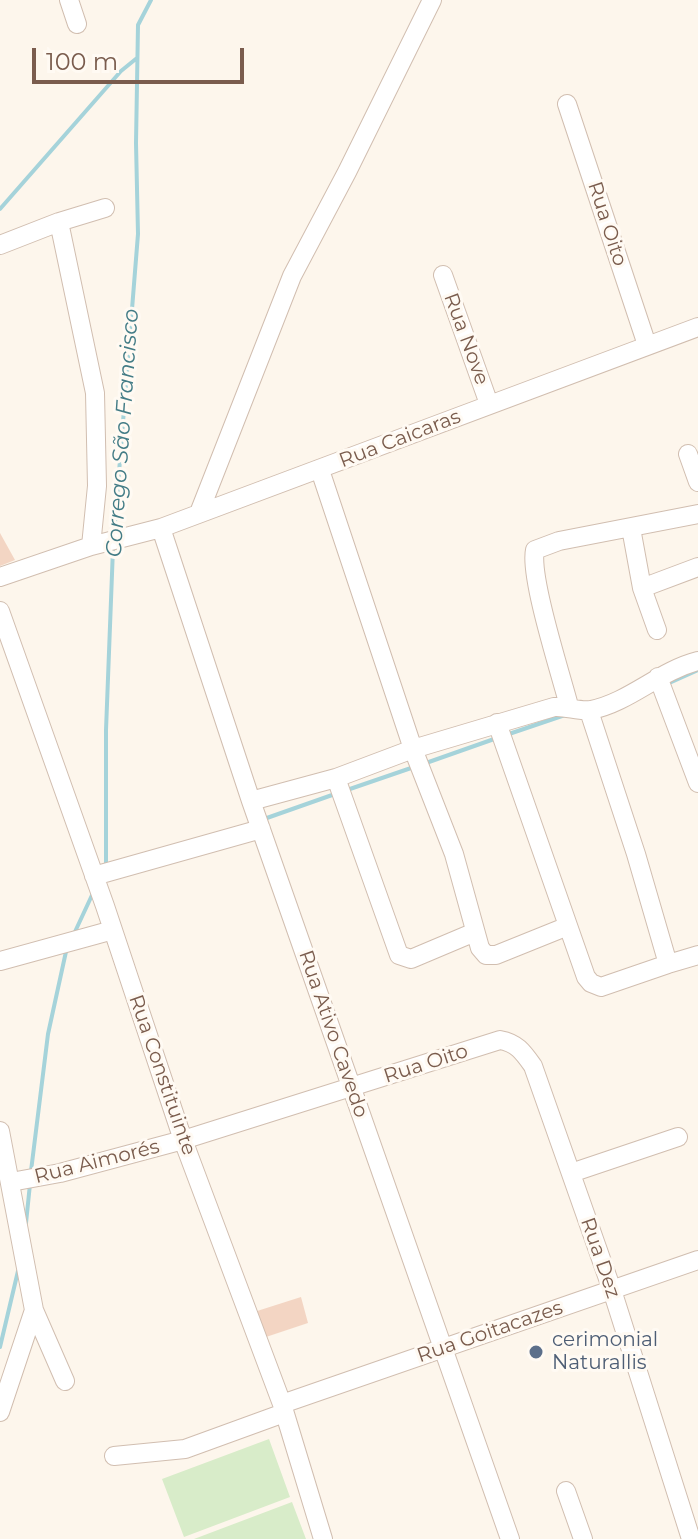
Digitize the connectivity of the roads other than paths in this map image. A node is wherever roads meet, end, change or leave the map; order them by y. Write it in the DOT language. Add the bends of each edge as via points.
graph roads {
  1 [pos="69,0"];
  2 [pos="432,0"];
  3 [pos="77,24"];
  4 [pos="567,104"];
  5 [pos="105,208"];
  6 [pos="59,222"];
  7 [pos="0,245"];
  8 [pos="443,275"];
  9 [pos="698,327"];
  10 [pos="647,345"];
  11 [pos="489,404"];
  12 [pos="688,454"];
  13 [pos="320,470"];
  14 [pos="698,482"];
  15 [pos="199,513"];
  16 [pos="698,514"];
  17 [pos="161,528"];
  18 [pos="631,528"];
  19 [pos="96,545"];
  20 [pos="698,567"];
  21 [pos="0,577"];
  22 [pos="642,588"];
  23 [pos="0,611"];
  24 [pos="657,630"];
  25 [pos="698,661"];
  26 [pos="658,677"];
  27 [pos="569,706"];
  28 [pos="589,711"];
  29 [pos="497,723"];
  30 [pos="413,749"];
  31 [pos="336,778"];
  32 [pos="698,783"];
  33 [pos="251,801"];
  34 [pos="261,829"];
  35 [pos="101,875"];
  36 [pos="568,926"];
  37 [pos="113,930"];
  38 [pos="475,932"];
  39 [pos="698,955"];
  40 [pos="0,961"];
  41 [pos="668,964"];
  42 [pos="500,1040"];
  43 [pos="351,1088"];
  44 [pos="0,1131"];
  45 [pos="678,1137"];
  46 [pos="183,1140"];
  47 [pos="571,1173"];
  48 [pos="18,1181"];
  49 [pos="698,1260"];
  50 [pos="612,1290"];
  51 [pos="34,1310"];
  52 [pos="444,1349"];
  53 [pos="65,1381"];
  54 [pos="283,1409"];
  55 [pos="0,1412"];
  56 [pos="114,1456"];
  57 [pos="566,1491"];
  58 [pos="323,1539"];
  59 [pos="510,1539"];
  60 [pos="583,1539"];
  61 [pos="691,1539"];
  1 -- 3 [label="street"];
  2 -- 15 [label="street" via="292,276"];
  4 -- 10 [label="street, Rua Oito"];
  5 -- 6 [label="street"];
  6 -- 7 [label="street"];
  6 -- 19 [label="street" via="95,393"];
  8 -- 11 [label="street, Rua Nove"];
  9 -- 10 [label="street, Rua Caicaras"];
  10 -- 11 [label="street, Rua Caicaras"];
  11 -- 13 [label="street, Rua Caicaras"];
  12 -- 14 [label="street"];
  13 -- 15 [label="street, Rua Caicaras"];
  13 -- 30 [label="street"];
  15 -- 17 [label="street, Rua Caicaras"];
  16 -- 18 [label="street"];
  17 -- 19 [label="street, Rua Caicaras"];
  17 -- 33 [label="street, Rua Ativo Cavedo"];
  18 -- 22 [label="street"];
  18 -- 27 [label="street" via="535,550 538,589"];
  19 -- 21 [label="street, Rua Caicaras"];
  20 -- 22 [label="street"];
  22 -- 24 [label="street"];
  23 -- 35 [label="street, Rua Constituinte"];
  25 -- 26 [label="street"];
  26 -- 28 [label="street" via="625,698"];
  26 -- 32 [label="street"];
  27 -- 28 [label="street"];
  27 -- 29 [label="street"];
  28 -- 41 [label="street"];
  29 -- 30 [label="street"];
  29 -- 36 [label="street"];
  30 -- 31 [label="street"];
  30 -- 38 [label="street" via="454,854"];
  31 -- 33 [label="street"];
  31 -- 38 [label="street" via="399,955 411,959"];
  33 -- 34 [label="street, Rua Ativo Cavedo"];
  34 -- 35 [label="street"];
  34 -- 43 [label="street, Rua Ativo Cavedo"];
  35 -- 37 [label="street, Rua Constituinte"];
  36 -- 38 [label="street" via="490,956 482,952"];
  36 -- 41 [label="street" via="591,983 601,987"];
  37 -- 40 [label="street"];
  37 -- 46 [label="street, Rua Constituinte"];
  39 -- 41 [label="street"];
  42 -- 43 [label="street, Rua Oito"];
  42 -- 47 [label="street, Rua Dez" via="519,1047 533,1066"];
  43 -- 46 [label="street, Rua Oito"];
  43 -- 52 [label="street, Rua Ativo Cavedo"];
  44 -- 48 [label="street"];
  45 -- 47 [label="street"];
  46 -- 48 [label="street, Rua Aimorés"];
  46 -- 54 [label="street, Rua Constituinte"];
  47 -- 50 [label="street, Rua Dez"];
  48 -- 51 [label="street" via="18,1226"];
  49 -- 50 [label="street, Rua Goitacazes"];
  50 -- 52 [label="street, Rua Goitacazes"];
  50 -- 61 [label="street, Rua Dez"];
  51 -- 53 [label="street"];
  51 -- 55 [label="street"];
  52 -- 54 [label="street, Rua Goitacazes"];
  52 -- 59 [label="street, Rua Ativo Cavedo"];
  54 -- 56 [label="street, Rua Goitacazes" via="185,1449"];
  54 -- 58 [label="street, Rua Constituinte"];
  57 -- 60 [label="street"];
}
